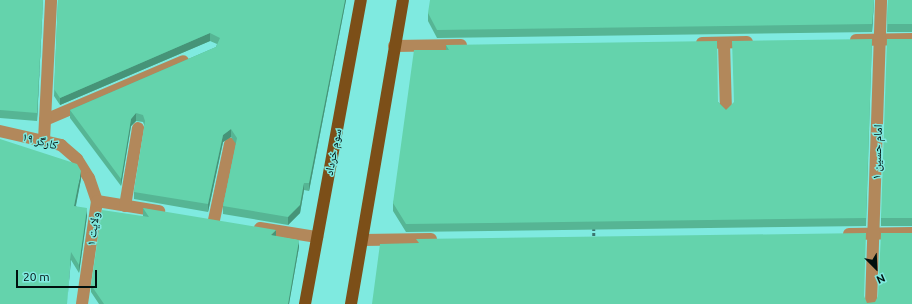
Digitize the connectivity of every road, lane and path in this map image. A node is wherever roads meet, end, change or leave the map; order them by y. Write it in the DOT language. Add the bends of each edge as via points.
graph roads {
  1 [pos="51,0"];
  2 [pos="361,0"];
  3 [pos="403,0"];
  4 [pos="881,0"];
  5 [pos="912,38"];
  6 [pos="881,39"];
  7 [pos="841,40"];
  8 [pos="763,42"];
  9 [pos="692,43"];
  10 [pos="724,43"];
  11 [pos="473,45"];
  12 [pos="394,46"];
  13 [pos="198,55"];
  14 [pos="726,110"];
  15 [pos="45,120"];
  16 [pos="138,128"];
  17 [pos="0,131"];
  18 [pos="44,140"];
  19 [pos="230,144"];
  20 [pos="97,201"];
  21 [pos="125,206"];
  22 [pos="170,213"];
  23 [pos="200,218"];
  24 [pos="214,220"];
  25 [pos="594,222"];
  26 [pos="230,223"];
  27 [pos="246,226"];
  28 [pos="875,233"];
  29 [pos="912,233"];
  30 [pos="836,234"];
  31 [pos="317,237"];
  32 [pos="594,237"];
  33 [pos="443,239"];
  34 [pos="363,240"];
  35 [pos="82,304"];
  36 [pos="305,304"];
  37 [pos="352,304"];
  38 [pos="871,304"];
  1 -- 15 [label="street"];
  2 -- 31 [label="main road, سوم خرداد"];
  3 -- 12 [label="main road"];
  4 -- 6 [label="street, امام حسین ۱"];
  5 -- 6 [label="street"];
  6 -- 7 [label="street"];
  6 -- 28 [label="street, امام حسین ۱"];
  8 -- 10 [label="street"];
  9 -- 10 [label="street"];
  10 -- 14 [label="street"];
  11 -- 12 [label="street"];
  12 -- 34 [label="main road"];
  13 -- 15 [label="street"];
  15 -- 18 [label="street"];
  16 -- 21 [label="street"];
  17 -- 18 [label="street, کارگر ۱۹"];
  18 -- 20 [label="street, کارگر ۱۹" via="62,145 77,159"];
  19 -- 24 [label="street"];
  20 -- 21 [label="street"];
  20 -- 35 [label="street, ولایت ۱"];
  21 -- 22 [label="street"];
  23 -- 24 [label="street"];
  24 -- 26 [label="street"];
  25 -- 32 [label="path"];
  27 -- 31 [label="street"];
  28 -- 29 [label="street"];
  28 -- 30 [label="street"];
  28 -- 38 [label="street, امام حسین ۱"];
  31 -- 36 [label="main road, سوم خرداد"];
  33 -- 34 [label="street"];
  34 -- 37 [label="main road"];
}
